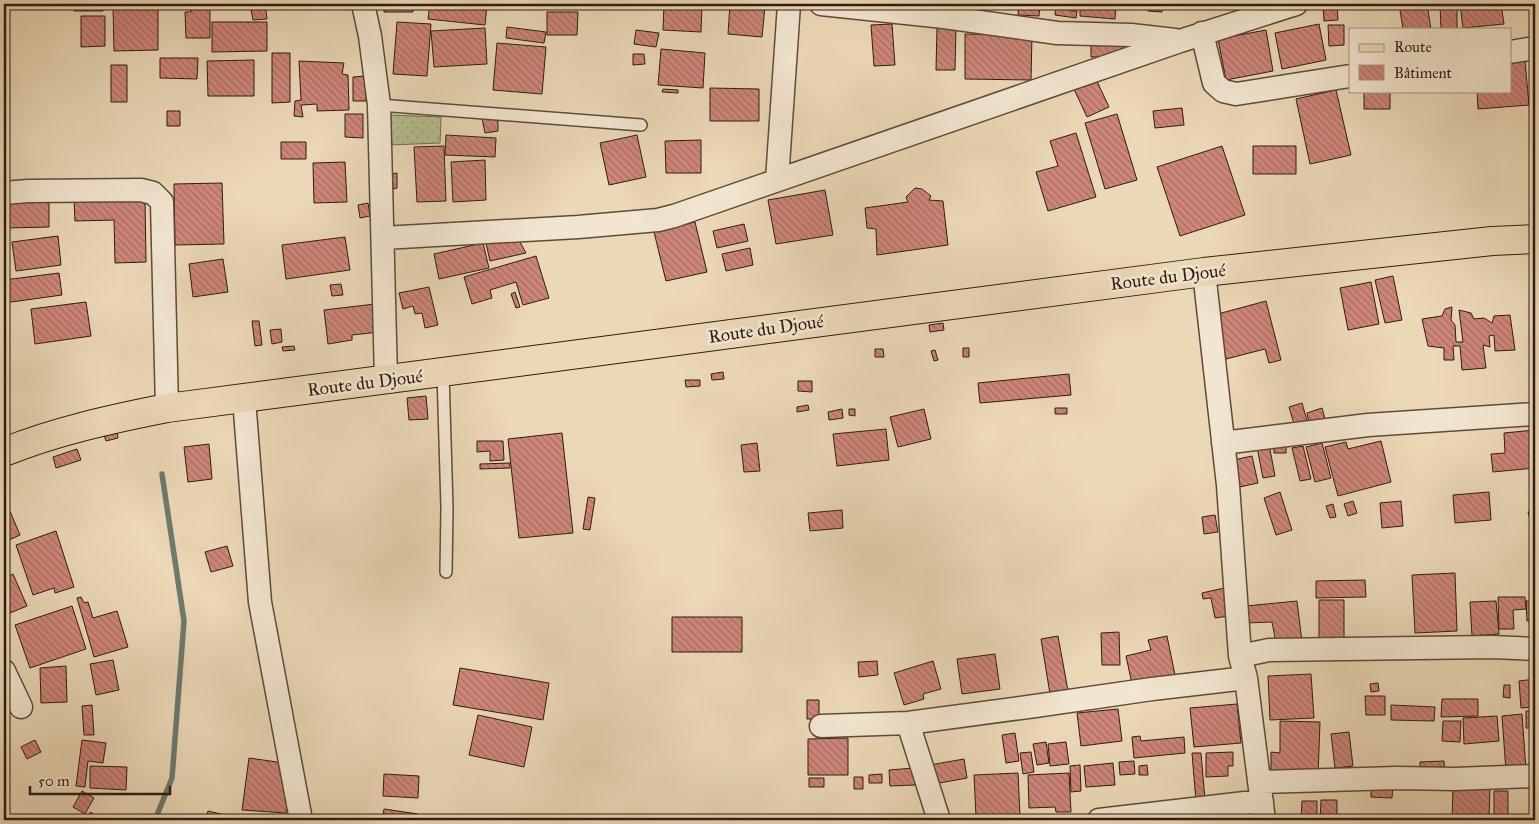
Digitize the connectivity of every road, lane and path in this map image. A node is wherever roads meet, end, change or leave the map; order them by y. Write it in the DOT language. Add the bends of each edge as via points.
graph roads {
  1 [pos="363,4"];
  2 [pos="789,4"];
  3 [pos="821,4"];
  4 [pos="1296,4"];
  5 [pos="1202,33"];
  6 [pos="1180,41"];
  7 [pos="1535,48"];
  8 [pos="1512,52"];
  9 [pos="1349,76"];
  10 [pos="378,105"];
  11 [pos="641,124"];
  12 [pos="777,180"];
  13 [pos="4,193"];
  14 [pos="383,238"];
  15 [pos="1535,239"];
  16 [pos="1204,272"];
  17 [pos="443,373"];
  18 [pos="386,379"];
  19 [pos="244,399"];
  20 [pos="167,408"];
  21 [pos="1535,414"];
  22 [pos="1223,443"];
  23 [pos="4,452"];
  24 [pos="446,572"];
  25 [pos="1535,649"];
  26 [pos="1240,656"];
  27 [pos="4,671"];
  28 [pos="1246,678"];
  29 [pos="21,706"];
  30 [pos="908,723"];
  31 [pos="821,726"];
  32 [pos="1535,776"];
  33 [pos="1261,801"];
  34 [pos="301,820"];
  35 [pos="939,820"];
  36 [pos="1099,820"];
  1 -- 10 [label="street"];
  2 -- 12 [label="street"];
  3 -- 6 [label="street" via="1057,33 1131,35"];
  4 -- 5 [label="street"];
  5 -- 6 [label="street"];
  5 -- 9 [label="street" via="1214,83 1223,91 1236,94"];
  6 -- 12 [label="street"];
  7 -- 8 [label="street"];
  10 -- 11 [label="lane"];
  10 -- 14 [label="street"];
  12 -- 14 [label="street" via="658,220"];
  13 -- 20 [label="street" via="141,190 153,193 162,202"];
  14 -- 18 [label="street"];
  15 -- 16 [label="main road, Route du Djoué"];
  16 -- 17 [label="main road, Route du Djoué"];
  16 -- 22 [label="street"];
  17 -- 18 [label="main road, Route du Djoué"];
  17 -- 24 [label="lane"];
  18 -- 19 [label="main road, Route du Djoué"];
  19 -- 20 [label="main road, Route du Djoué"];
  19 -- 34 [label="street" via="260,602"];
  20 -- 23 [label="main road, Route du Djoué" via="70,429"];
  21 -- 22 [label="street" via="1368,425"];
  22 -- 26 [label="street"];
  25 -- 26 [label="street" via="1269,650"];
  26 -- 28 [label="street"];
  27 -- 29 [label="street"];
  28 -- 30 [label="street"];
  28 -- 33 [label="street"];
  30 -- 31 [label="street"];
  30 -- 35 [label="street"];
  32 -- 33 [label="street" via="1397,778"];
  33 -- 36 [label="street"];
}
